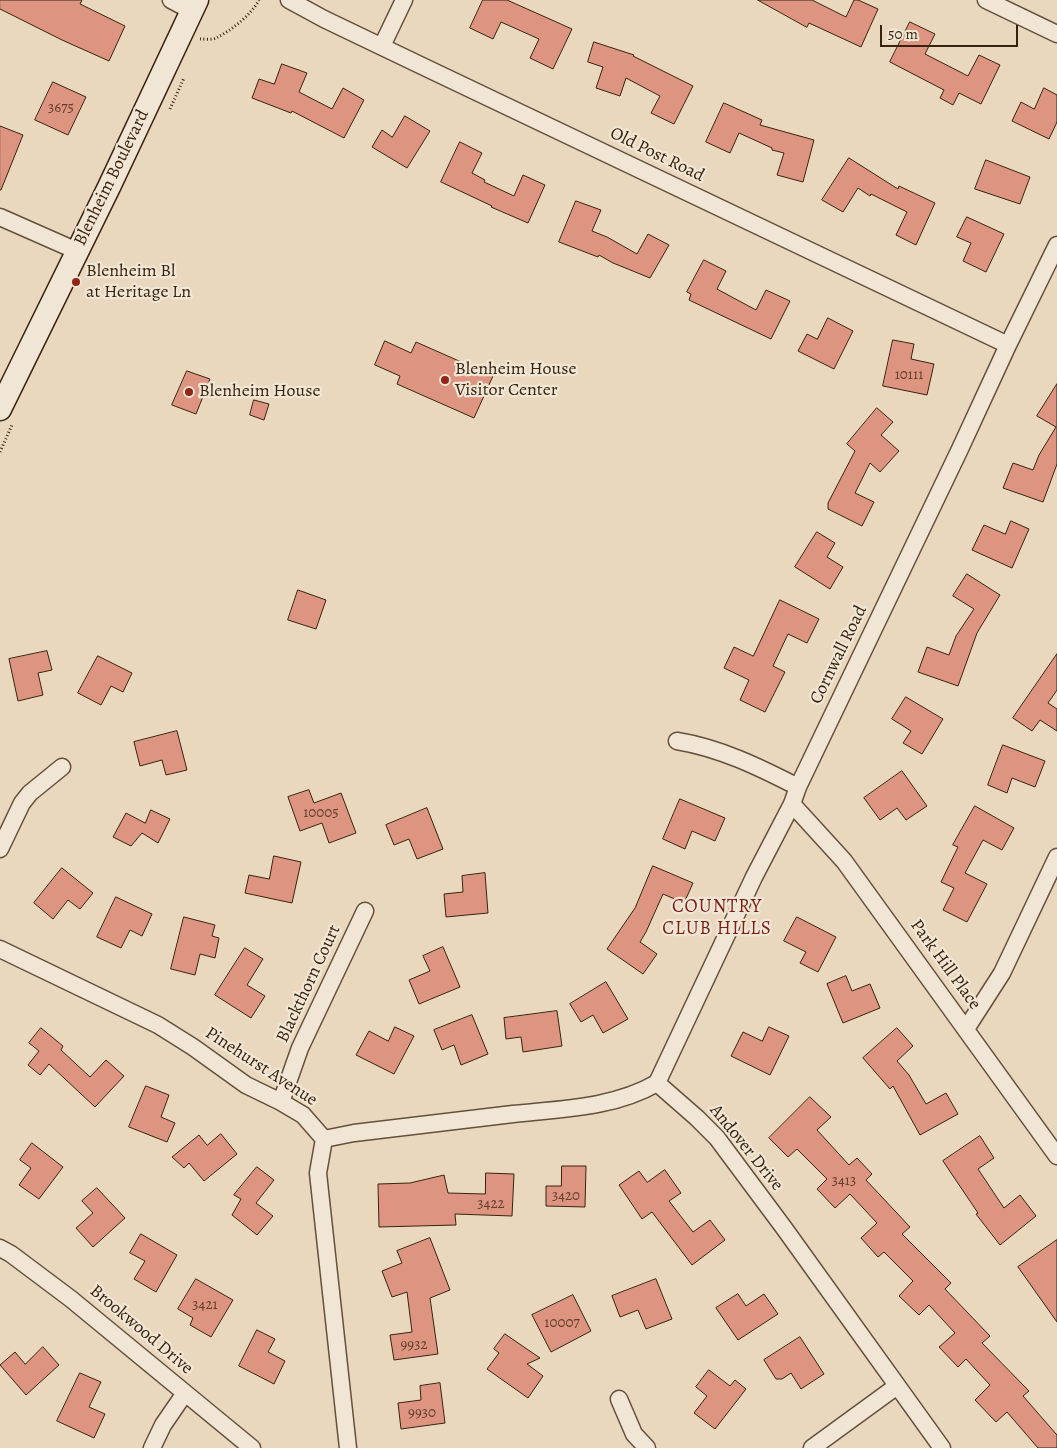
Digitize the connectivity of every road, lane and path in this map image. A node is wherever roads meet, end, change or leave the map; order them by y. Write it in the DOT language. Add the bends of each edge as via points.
graph roads {
  1 [pos="171,0"];
  2 [pos="289,0"];
  3 [pos="404,0"];
  4 [pos="986,0"];
  5 [pos="194,5"];
  6 [pos="1057,34"];
  7 [pos="382,46"];
  8 [pos="0,217"];
  9 [pos="1057,246"];
  10 [pos="76,251"];
  11 [pos="1008,344"];
  12 [pos="0,409"];
  13 [pos="677,741"];
  14 [pos="62,767"];
  15 [pos="798,786"];
  16 [pos="792,804"];
  17 [pos="0,849"];
  18 [pos="1057,857"];
  19 [pos="365,911"];
  20 [pos="0,950"];
  21 [pos="966,1029"];
  22 [pos="657,1083"];
  23 [pos="282,1102"];
  24 [pos="324,1139"];
  25 [pos="1057,1156"];
  26 [pos="0,1248"];
  27 [pos="897,1386"];
  28 [pos="185,1393"];
  29 [pos="619,1399"];
  30 [pos="152,1448"];
  31 [pos="252,1448"];
  32 [pos="348,1448"];
  33 [pos="647,1448"];
  34 [pos="812,1448"];
  35 [pos="942,1448"];
  1 -- 5 [label="street"];
  2 -- 7 [label="street, Old Post Road"];
  3 -- 7 [label="street"];
  4 -- 6 [label="street"];
  5 -- 10 [label="main road, Blenheim Boulevard"];
  7 -- 11 [label="street, Old Post Road"];
  8 -- 10 [label="street"];
  9 -- 11 [label="street, Cornwall Road"];
  10 -- 12 [label="main road, Blenheim Boulevard"];
  11 -- 15 [label="street, Cornwall Road"];
  13 -- 15 [label="street" via="726,753"];
  14 -- 17 [label="street" via="22,803"];
  15 -- 16 [label="street, Cornwall Road"];
  16 -- 21 [label="street, Park Hill Place" via="844,861"];
  16 -- 22 [label="street, Cornwall Road"];
  18 -- 21 [label="street" via="1002,973"];
  19 -- 23 [label="street, Blackthorn Court" via="300,1048"];
  20 -- 23 [label="street, Pinehurst Avenue" via="158,1025 246,1085"];
  21 -- 25 [label="street, Park Hill Place"];
  22 -- 24 [label="street" via="620,1100"];
  22 -- 27 [label="street, Andover Drive" via="717,1138"];
  23 -- 24 [label="street, Pinehurst Avenue" via="303,1115"];
  24 -- 32 [label="street" via="318,1173"];
  26 -- 28 [label="street, Brookwood Drive" via="71,1299"];
  27 -- 34 [label="street"];
  27 -- 35 [label="street, Andover Drive"];
  28 -- 30 [label="street"];
  28 -- 31 [label="street, Brookwood Drive"];
  29 -- 33 [label="street" via="634,1434"];
}
